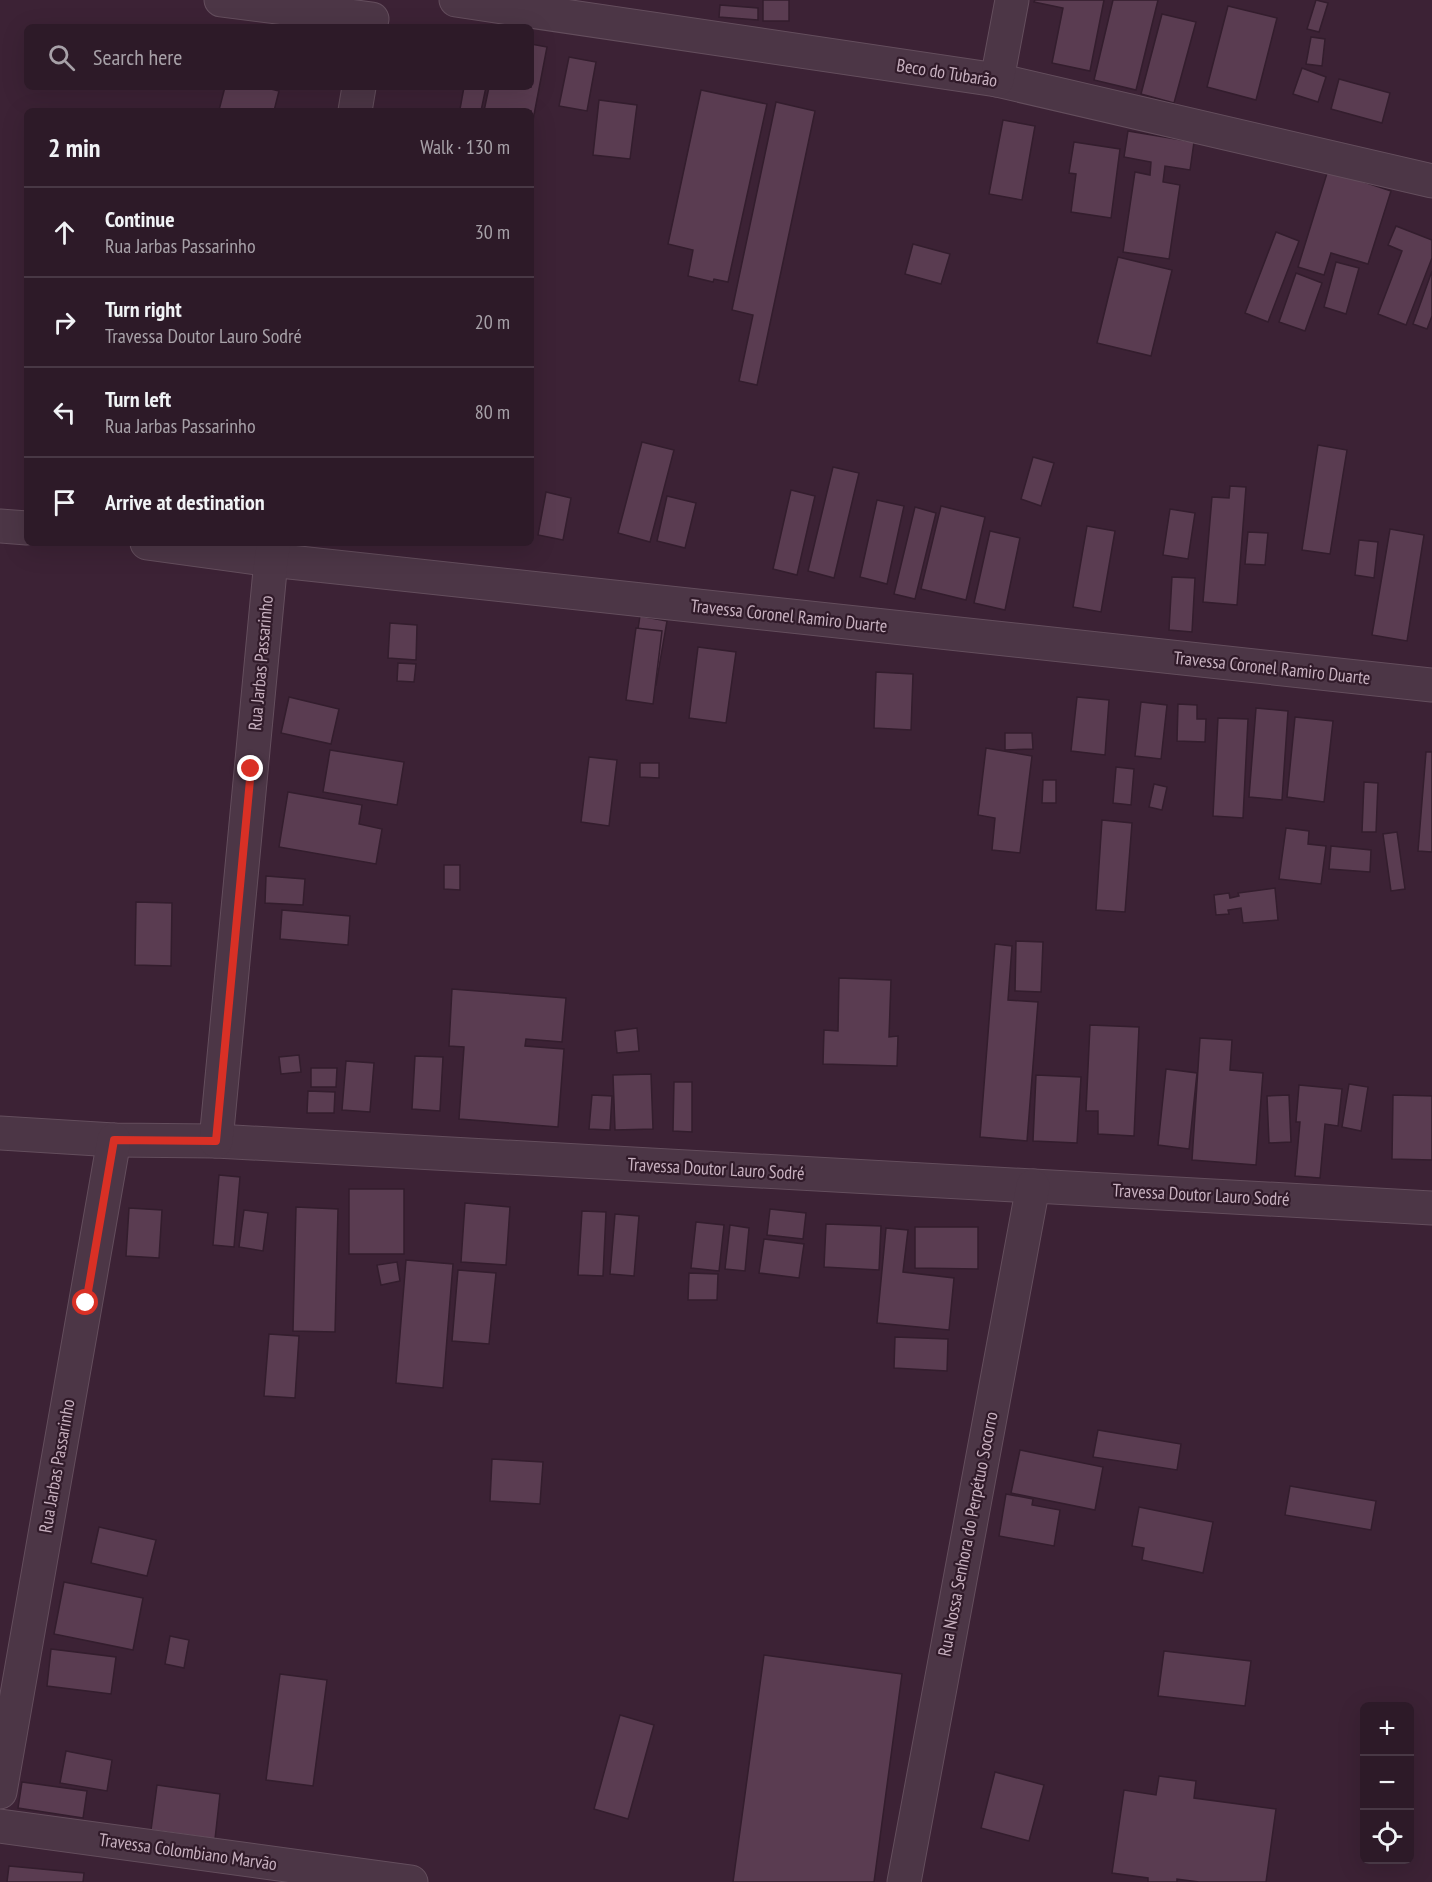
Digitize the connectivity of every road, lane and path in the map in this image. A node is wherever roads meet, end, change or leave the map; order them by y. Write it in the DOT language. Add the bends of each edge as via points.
graph roads {
  1 [pos="220,0"];
  2 [pos="456,0"];
  3 [pos="1012,0"];
  4 [pos="373,15"];
  5 [pos="997,80"];
  6 [pos="358,90"];
  7 [pos="356,108"];
  8 [pos="1432,181"];
  9 [pos="0,526"];
  10 [pos="24,528"];
  11 [pos="194,546"];
  12 [pos="272,551"];
  13 [pos="1432,685"];
  14 [pos="0,1133"];
  15 [pos="114,1140"];
  16 [pos="216,1141"];
  17 [pos="1033,1186"];
  18 [pos="1432,1208"];
  19 [pos="0,1792"];
  20 [pos="0,1826"];
  21 [pos="411,1882"];
  22 [pos="904,1882"];
  1 -- 4 [label="street"];
  2 -- 5 [label="street, Beco do Tubarão"];
  3 -- 5 [label="street"];
  5 -- 8 [label="street, Beco do Tubarão"];
  6 -- 7 [label="street"];
  9 -- 10 [label="street"];
  11 -- 12 [label="street, Travessa Coronel Ramiro Duarte"];
  12 -- 13 [label="street, Travessa Coronel Ramiro Duarte"];
  12 -- 16 [label="street, Rua Jarbas Passarinho"];
  14 -- 15 [label="street, Travessa Doutor Lauro Sodré"];
  15 -- 16 [label="street, Travessa Doutor Lauro Sodré"];
  15 -- 19 [label="street, Rua Jarbas Passarinho"];
  16 -- 17 [label="street, Travessa Doutor Lauro Sodré"];
  17 -- 18 [label="street, Travessa Doutor Lauro Sodré"];
  17 -- 22 [label="street, Rua Nossa Senhora do Perpétuo Socorro"];
  20 -- 21 [label="street, Travessa Colombiano Marvão"];
}
